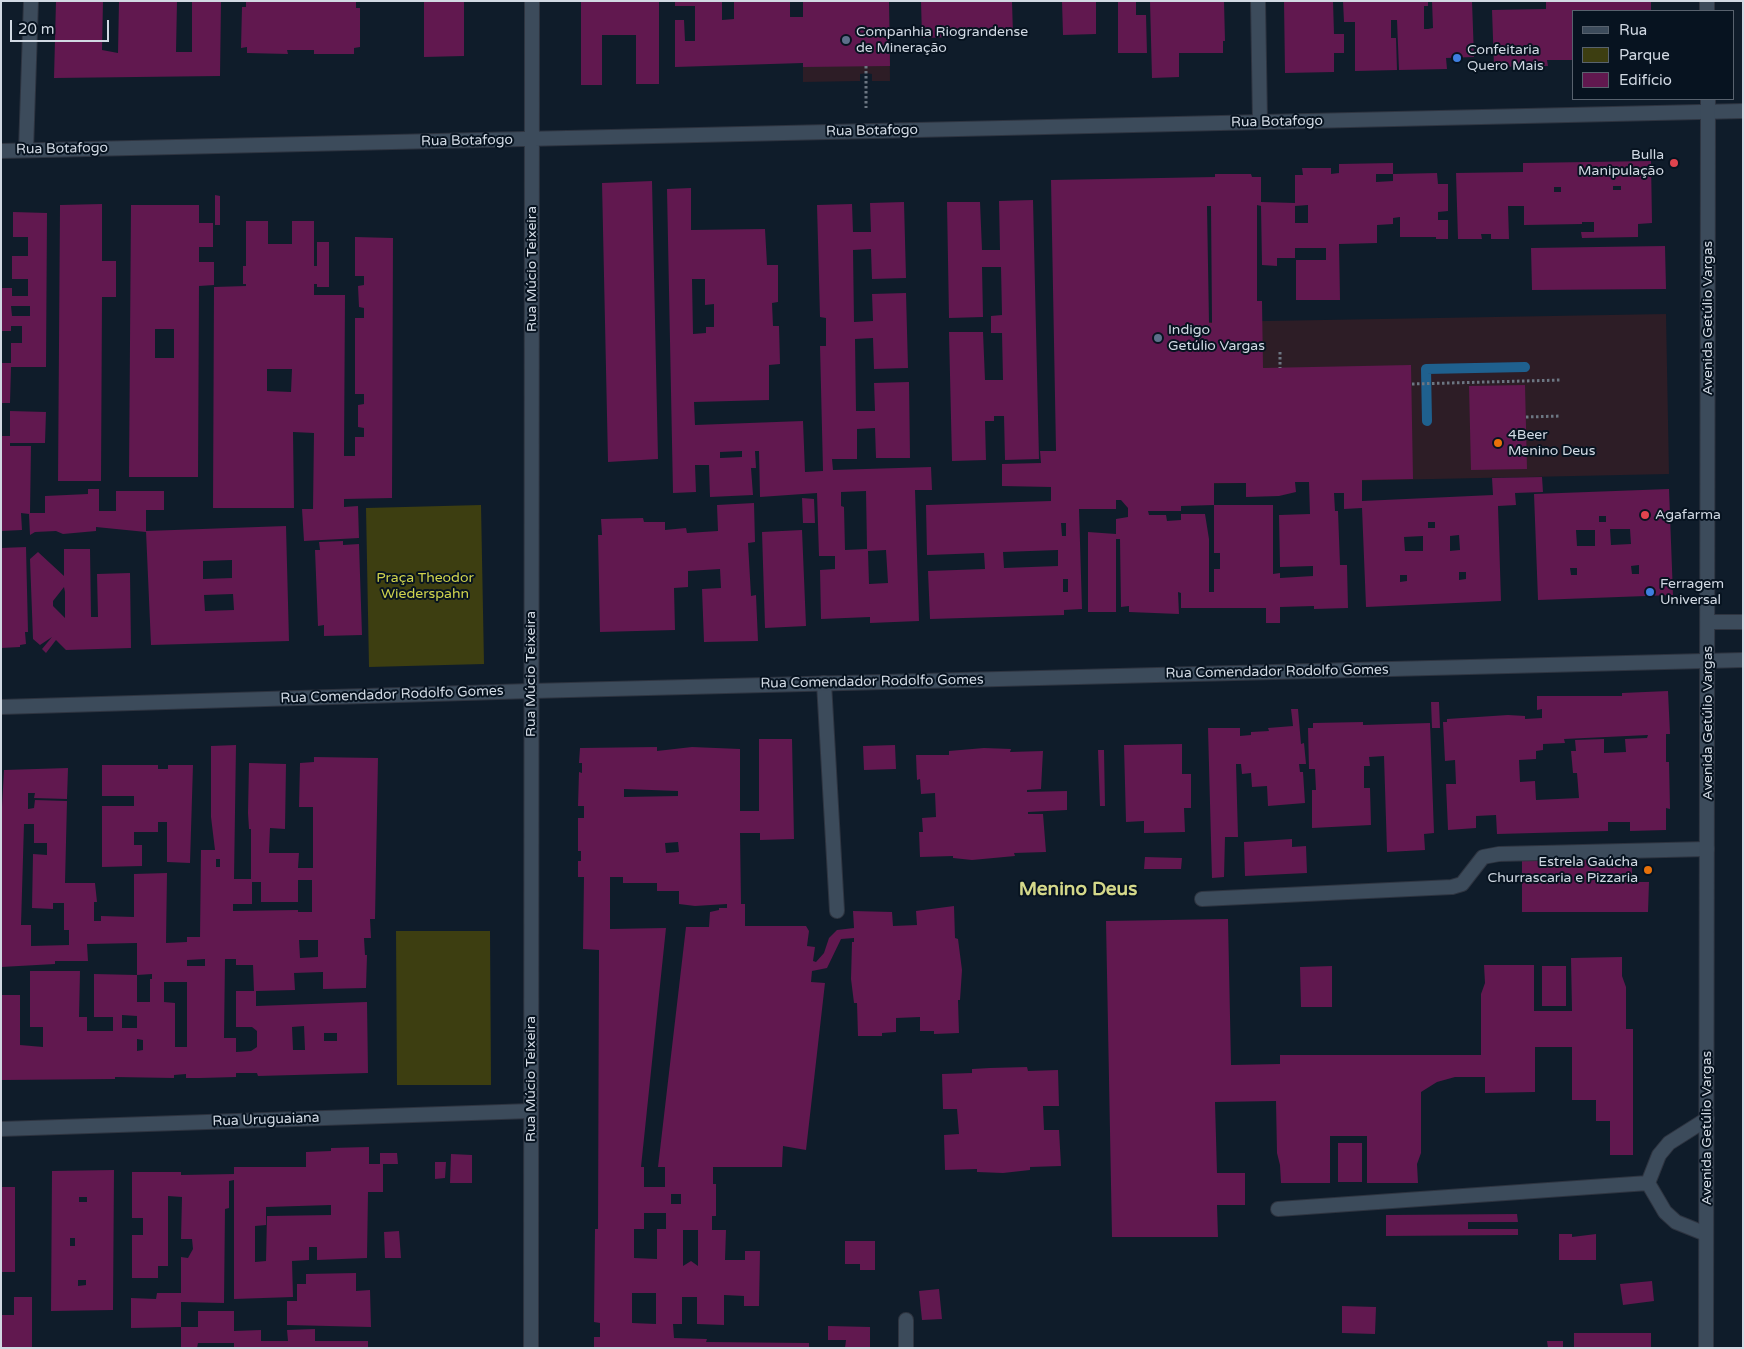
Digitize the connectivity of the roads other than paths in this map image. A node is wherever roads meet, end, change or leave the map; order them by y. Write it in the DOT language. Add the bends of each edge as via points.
graph roads {
  1 [pos="31,1"];
  2 [pos="532,1"];
  3 [pos="1258,1"];
  4 [pos="1708,105"];
  5 [pos="1743,111"];
  6 [pos="1260,122"];
  7 [pos="532,139"];
  8 [pos="1,150"];
  9 [pos="26,150"];
  10 [pos="1708,622"];
  11 [pos="1743,622"];
  12 [pos="1743,660"];
  13 [pos="1708,661"];
  14 [pos="824,683"];
  15 [pos="531,691"];
  16 [pos="1,707"];
  17 [pos="1707,849"];
  18 [pos="1202,899"];
  19 [pos="837,911"];
  20 [pos="531,1111"];
  21 [pos="1707,1119"];
  22 [pos="1,1129"];
  23 [pos="1648,1183"];
  24 [pos="1278,1209"];
  25 [pos="1706,1234"];
  26 [pos="906,1320"];
  27 [pos="531,1348"];
  28 [pos="906,1348"];
  29 [pos="1706,1348"];
  1 -- 9 [label="street"];
  2 -- 7 [label="street, Rua Múcio Teixeira"];
  3 -- 6 [label="street"];
  4 -- 5 [label="street, Rua Botafogo"];
  4 -- 6 [label="street, Rua Botafogo"];
  4 -- 10 [label="street, Avenida Getúlio Vargas"];
  6 -- 7 [label="street, Rua Botafogo"];
  7 -- 9 [label="street, Rua Botafogo"];
  7 -- 15 [label="street, Rua Múcio Teixeira"];
  8 -- 9 [label="street, Rua Botafogo"];
  10 -- 11 [label="street"];
  10 -- 13 [label="street, Avenida Getúlio Vargas"];
  12 -- 13 [label="street, Rua Comendador Rodolfo Gomes"];
  13 -- 14 [label="street, Rua Comendador Rodolfo Gomes"];
  13 -- 17 [label="street, Avenida Getúlio Vargas"];
  14 -- 15 [label="street, Rua Comendador Rodolfo Gomes"];
  14 -- 19 [label="street"];
  15 -- 16 [label="street, Rua Comendador Rodolfo Gomes"];
  15 -- 20 [label="street, Rua Múcio Teixeira"];
  17 -- 18 [label="street" via="1499,854 1483,857 1462,884 1452,887"];
  17 -- 21 [label="street, Avenida Getúlio Vargas"];
  20 -- 22 [label="street, Rua Uruguaiana"];
  20 -- 27 [label="street, Rua Múcio Teixeira"];
  21 -- 23 [label="street" via="1669,1143 1659,1155"];
  21 -- 25 [label="street, Avenida Getúlio Vargas"];
  23 -- 24 [label="street"];
  23 -- 25 [label="street" via="1665,1212 1676,1222"];
  25 -- 29 [label="street, Avenida Getúlio Vargas"];
  26 -- 28 [label="street"];
}
